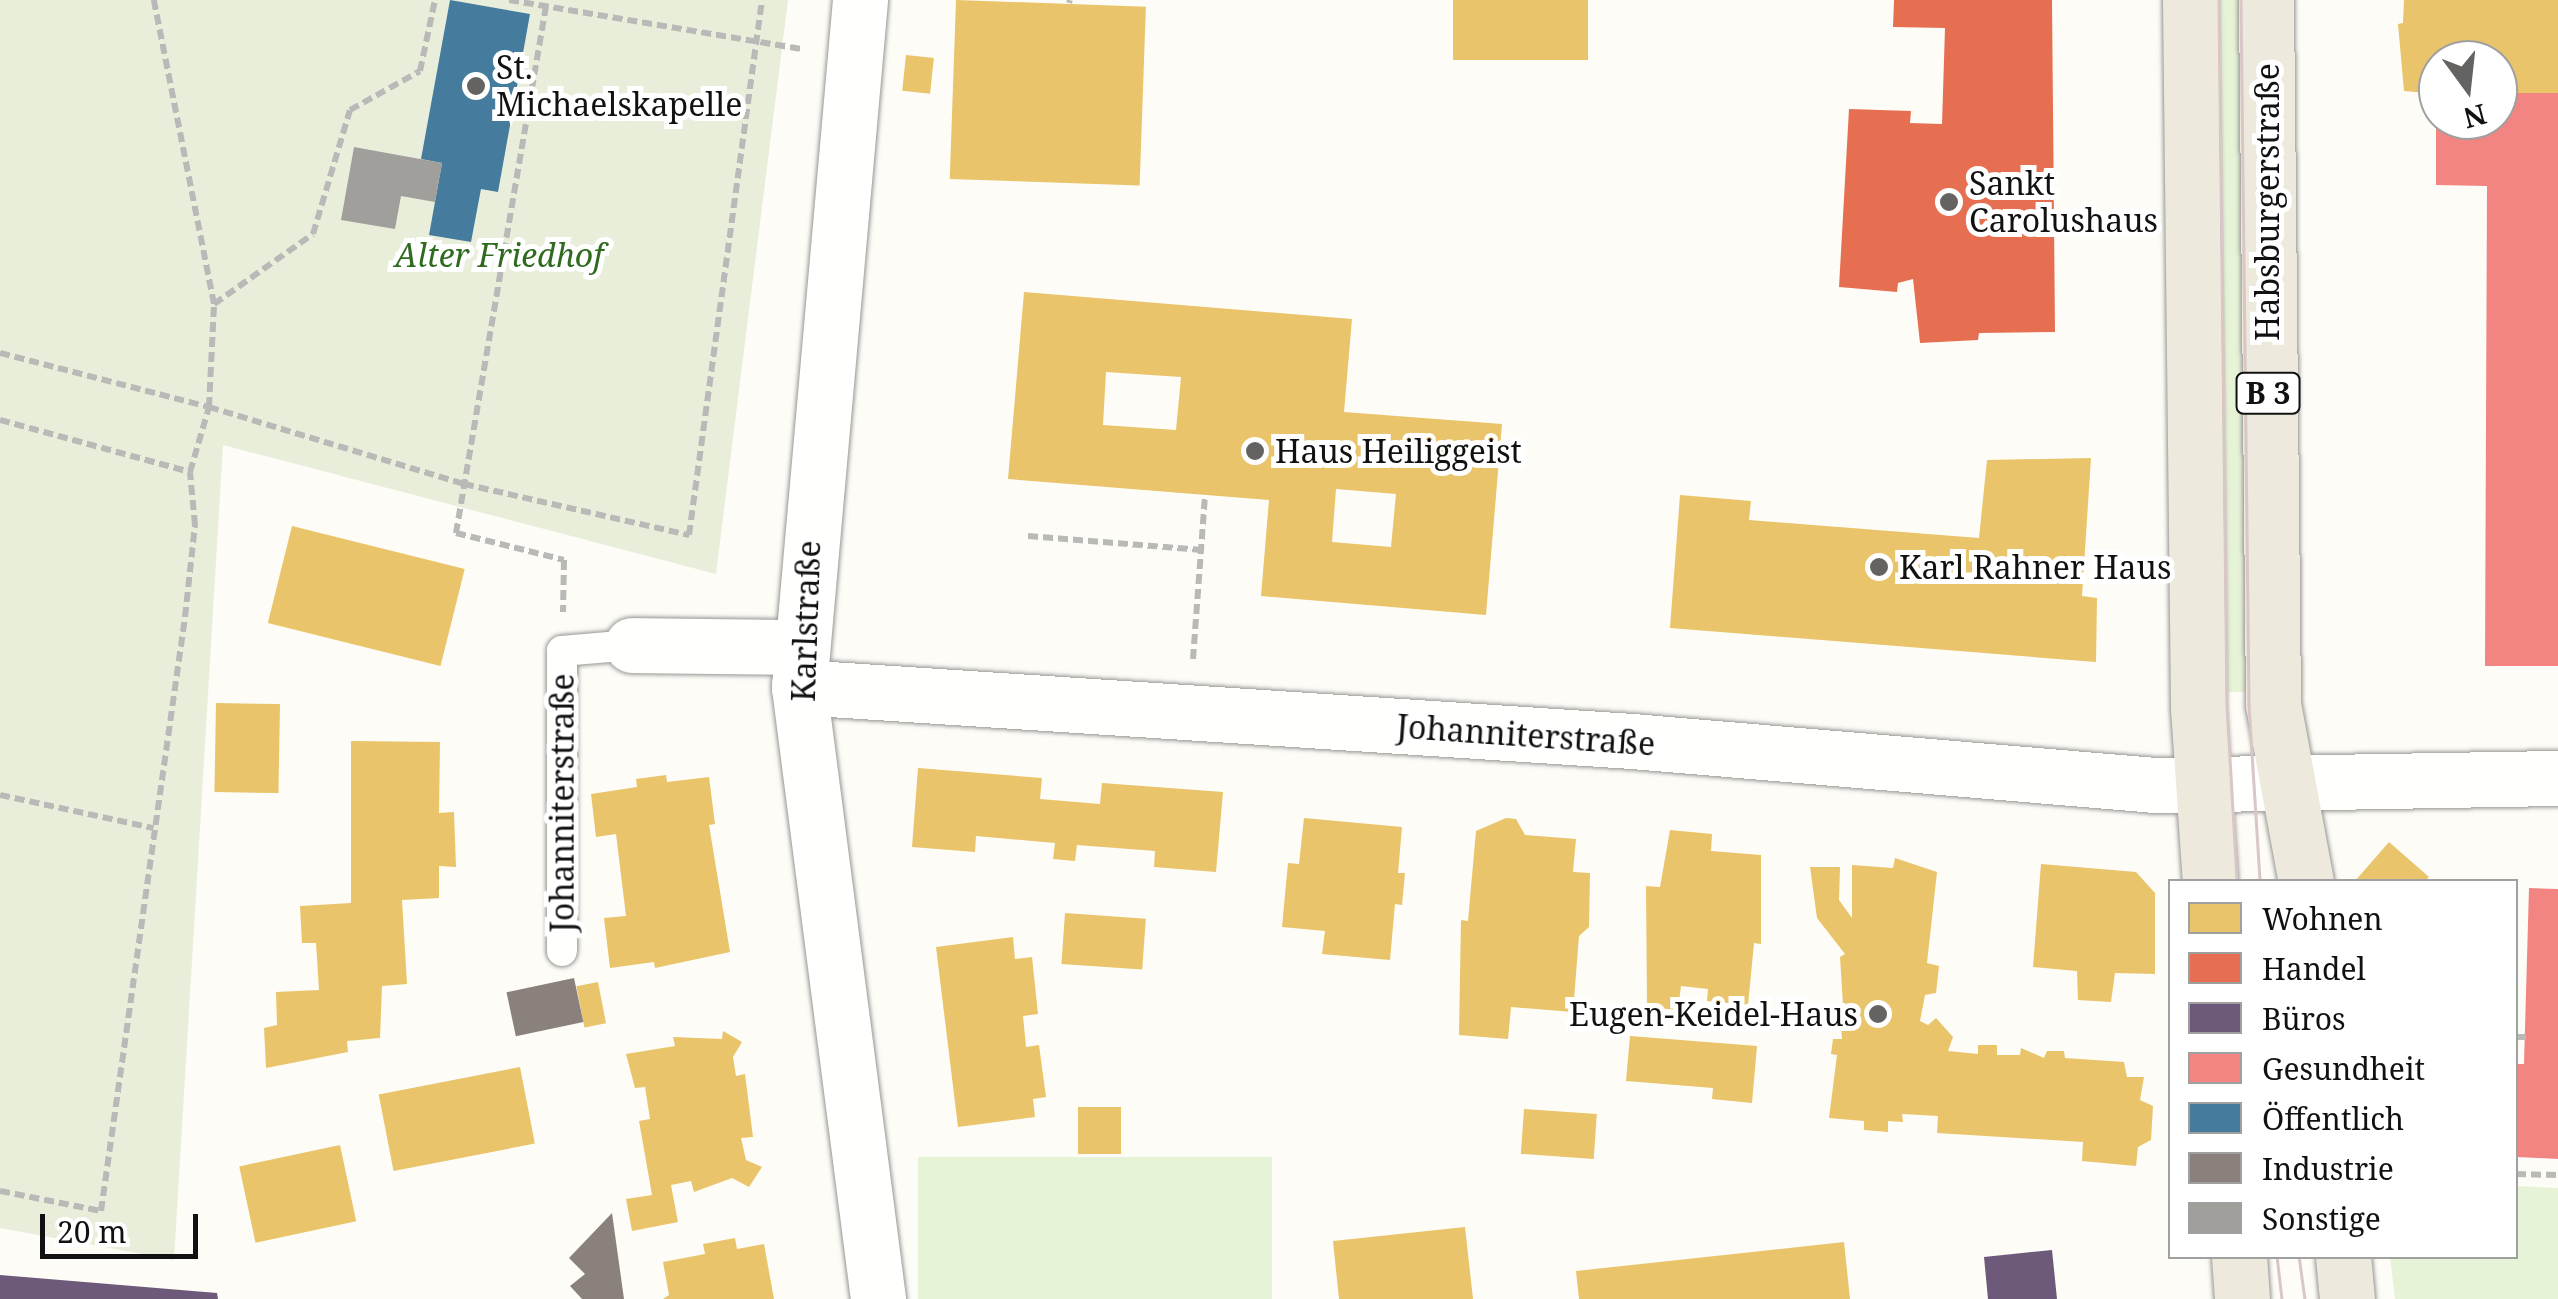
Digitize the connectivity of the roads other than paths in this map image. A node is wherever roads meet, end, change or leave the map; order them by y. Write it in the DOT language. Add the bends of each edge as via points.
graph roads {
  1 [pos="860,0"];
  2 [pos="2190,0"];
  3 [pos="2266,0"];
  4 [pos="632,645"];
  5 [pos="799,667"];
  6 [pos="2558,778"];
  7 [pos="2249,784"];
  8 [pos="2211,879"];
  9 [pos="2304,879"];
  10 [pos="562,951"];
  11 [pos="2239,1259"];
  12 [pos="2343,1259"];
  13 [pos="878,1299"];
  14 [pos="2242,1299"];
  15 [pos="2347,1299"];
  1 -- 5 [label="street, Karlstraße"];
  2 -- 7 [label="main road, Habsburgerstraße / B 3"];
  3 -- 7 [label="main road, Habsburgerstraße / B 3" via="2274,704"];
  4 -- 5 [label="street, Johanniterstraße"];
  4 -- 10 [label="lane, Johanniterstraße" via="562,652"];
  5 -- 7 [label="street, Johanniterstraße" via="1189,714"];
  5 -- 13 [label="street, Karlstraße"];
  6 -- 7 [label="street, Johanniterstraße"];
  7 -- 8 [label="main road, Habsburgerstraße / B 3"];
  7 -- 9 [label="main road, Habsburgerstraße / B 3"];
  11 -- 14 [label="main road"];
  12 -- 15 [label="main road"];
}
